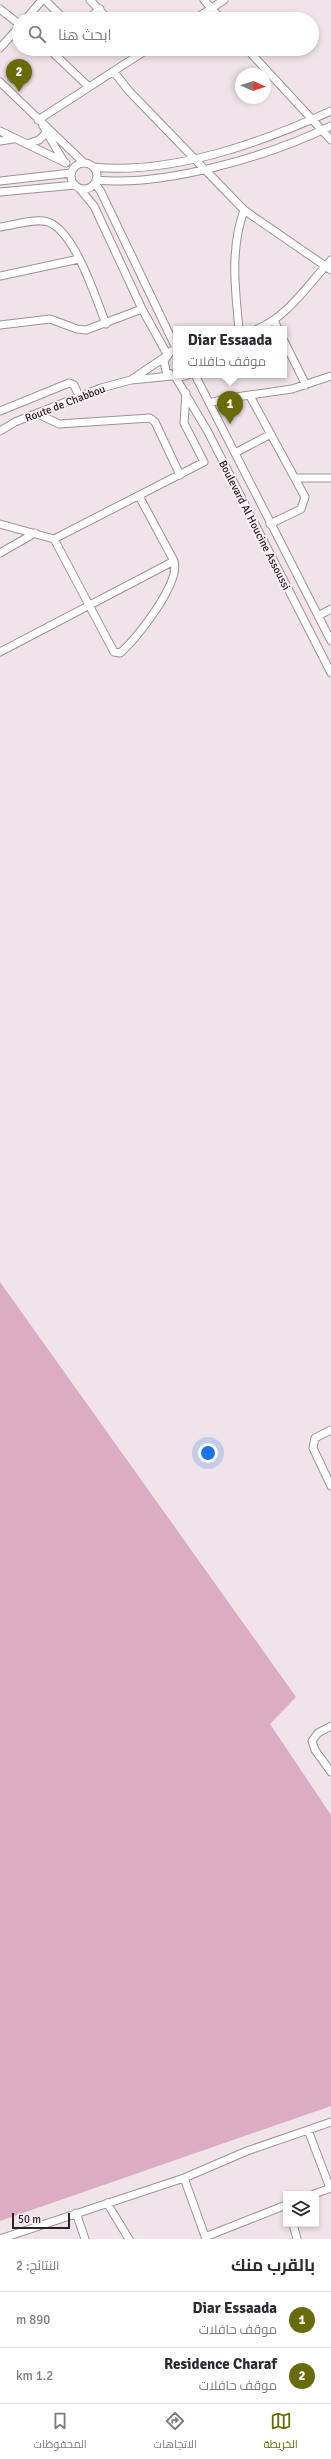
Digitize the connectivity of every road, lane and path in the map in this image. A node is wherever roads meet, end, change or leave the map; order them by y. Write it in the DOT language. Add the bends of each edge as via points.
graph roads {
  1 [pos="42,0"];
  2 [pos="45,0"];
  3 [pos="90,0"];
  4 [pos="204,0"];
  5 [pos="224,0"];
  6 [pos="212,8"];
  7 [pos="0,9"];
  8 [pos="100,9"];
  9 [pos="32,12"];
  10 [pos="57,12"];
  11 [pos="96,12"];
  12 [pos="102,12"];
  13 [pos="206,12"];
  14 [pos="215,12"];
  15 [pos="12,18"];
  16 [pos="12,35"];
  17 [pos="0,48"];
  18 [pos="62,56"];
  19 [pos="137,56"];
  20 [pos="254,56"];
  21 [pos="114,72"];
  22 [pos="0,82"];
  23 [pos="89,87"];
  24 [pos="331,112"];
  25 [pos="313,120"];
  26 [pos="42,126"];
  27 [pos="331,126"];
  28 [pos="322,130"];
  29 [pos="0,131"];
  30 [pos="13,139"];
  31 [pos="331,140"];
  32 [pos="0,141"];
  33 [pos="28,144"];
  34 [pos="195,158"];
  35 [pos="66,163"];
  36 [pos="84,163"];
  37 [pos="93,167"];
  38 [pos="203,168"];
  39 [pos="71,172"];
  40 [pos="0,181"];
  41 [pos="95,181"];
  42 [pos="77,187"];
  43 [pos="0,192"];
  44 [pos="244,210"];
  45 [pos="0,227"];
  46 [pos="79,258"];
  47 [pos="331,260"];
  48 [pos="328,268"];
  49 [pos="0,276"];
  50 [pos="142,309"];
  51 [pos="274,320"];
  52 [pos="106,324"];
  53 [pos="0,325"];
  54 [pos="238,326"];
  55 [pos="263,326"];
  56 [pos="277,326"];
  57 [pos="173,342"];
  58 [pos="287,348"];
  59 [pos="173,350"];
  60 [pos="166,356"];
  61 [pos="173,376"];
  62 [pos="331,376"];
  63 [pos="173,377"];
  64 [pos="175,378"];
  65 [pos="196,378"];
  66 [pos="131,380"];
  67 [pos="306,385"];
  68 [pos="186,393"];
  69 [pos="79,396"];
  70 [pos="250,396"];
  71 [pos="209,403"];
  72 [pos="0,411"];
  73 [pos="38,414"];
  74 [pos="0,431"];
  75 [pos="271,434"];
  76 [pos="235,452"];
  77 [pos="180,475"];
  78 [pos="296,478"];
  79 [pos="331,478"];
  80 [pos="139,496"];
  81 [pos="0,524"];
  82 [pos="270,524"];
  83 [pos="35,533"];
  84 [pos="54,539"];
  85 [pos="0,553"];
  86 [pos="174,561"];
  87 [pos="89,606"];
  88 [pos="331,609"];
  89 [pos="318,616"];
  90 [pos="331,640"];
  91 [pos="0,652"];
  92 [pos="331,673"];
  93 [pos="331,1430"];
  94 [pos="331,1486"];
  95 [pos="331,1726"];
  96 [pos="331,1772"];
  97 [pos="331,2122"];
  98 [pos="308,2130"];
  99 [pos="184,2178"];
  100 [pos="331,2188"];
  101 [pos="319,2192"];
  102 [pos="107,2203"];
  103 [pos="283,2206"];
  104 [pos="76,2213"];
  105 [pos="293,2227"];
  106 [pos="205,2238"];
  107 [pos="0,2239"];
  108 [pos="85,2239"];
  109 [pos="129,2239"];
  110 [pos="297,2239"];
  1 -- 9 [label="street"];
  2 -- 10 [label="street"];
  3 -- 8 [label="street"];
  4 -- 6 [label="street"];
  5 -- 6 [label="street"];
  6 -- 13 [label="street"];
  6 -- 14 [label="street"];
  7 -- 15 [label="street"];
  8 -- 11 [label="street"];
  8 -- 12 [label="street"];
  16 -- 17 [label="street"];
  18 -- 23 [label="street"];
  19 -- 21 [label="street"];
  20 -- 25 [label="street"];
  21 -- 23 [label="street"];
  21 -- 34 [label="street" via="129,91"];
  22 -- 26 [label="street"];
  23 -- 26 [label="street"];
  24 -- 25 [label="street"];
  25 -- 28 [label="street"];
  25 -- 34 [label="street" via="225,151"];
  26 -- 33 [label="street" via="35,143"];
  26 -- 35 [label="street"];
  26 -- 36 [label="street"];
  27 -- 28 [label="street"];
  28 -- 31 [label="street"];
  28 -- 38 [label="street" via="263,151"];
  29 -- 30 [label="street"];
  30 -- 32 [label="street"];
  30 -- 33 [label="street"];
  33 -- 35 [label="street"];
  34 -- 37 [label="street" via="142,167"];
  34 -- 38 [label="street"];
  35 -- 39 [label="street"];
  36 -- 37 [label="street"];
  36 -- 39 [label="street" via="75,166"];
  37 -- 41 [label="street" via="96,173"];
  38 -- 41 [label="street" via="136,180"];
  38 -- 44 [label="street"];
  39 -- 40 [label="street"];
  39 -- 42 [label="street"];
  41 -- 42 [label="street" via="88,188"];
  41 -- 57 [label="street"];
  42 -- 43 [label="street"];
  42 -- 50 [label="street" via="94,206"];
  44 -- 48 [label="street"];
  44 -- 54 [label="street" via="235,241 234,274"];
  45 -- 46 [label="street" via="48,222 62,231"];
  46 -- 49 [label="street"];
  46 -- 52 [label="street"];
  47 -- 48 [label="street"];
  48 -- 51 [label="street"];
  50 -- 52 [label="street"];
  50 -- 60 [label="street"];
  51 -- 55 [label="street"];
  51 -- 56 [label="street"];
  52 -- 53 [label="street" via="86,330 50,319"];
  58 -- 67 [label="street"];
  59 -- 60 [label="street, Route de Chabbou"];
  60 -- 61 [label="street, Boulevard Al Houcine Assoussi" via="165,368"];
  60 -- 66 [label="street, Route de Chabbou"];
  62 -- 67 [label="street"];
  63 -- 66 [label="street, Route de Chabbou"];
  64 -- 68 [label="street, Boulevard Al Houcine Assoussi"];
  65 -- 71 [label="street, Boulevard Al Houcine Assoussi"];
  66 -- 69 [label="street, Route de Chabbou"];
  67 -- 70 [label="street"];
  68 -- 77 [label="street" via="184,423 204,462"];
  68 -- 92 [label="street, Boulevard Al Houcine Assoussi"];
  69 -- 72 [label="street" via="74,386 68,383"];
  69 -- 73 [label="street, Route de Chabbou"];
  70 -- 71 [label="street"];
  70 -- 75 [label="street"];
  71 -- 76 [label="street, Boulevard Al Houcine Assoussi"];
  73 -- 74 [label="street, Route de Chabbou" via="15,422"];
  73 -- 77 [label="street" via="59,424 150,418 155,422"];
  75 -- 76 [label="street"];
  75 -- 78 [label="street"];
  76 -- 82 [label="street, Boulevard Al Houcine Assoussi"];
  77 -- 80 [label="street"];
  78 -- 79 [label="street"];
  78 -- 82 [label="street" via="304,495 303,507"];
  80 -- 84 [label="street"];
  80 -- 86 [label="street"];
  81 -- 83 [label="street"];
  82 -- 89 [label="street, Boulevard Al Houcine Assoussi"];
  83 -- 84 [label="street"];
  83 -- 85 [label="street"];
  84 -- 87 [label="street"];
  86 -- 87 [label="street"];
  86 -- 87 [label="street" via="175,573 168,589 135,637 120,653 114,652"];
  87 -- 91 [label="street"];
  88 -- 89 [label="street"];
  89 -- 90 [label="street, Boulevard Al Houcine Assoussi"];
  93 -- 94 [label="street" via="315,1438 313,1448"];
  95 -- 96 [label="street" via="318,1732 312,1741 315,1750"];
  97 -- 98 [label="street"];
  98 -- 99 [label="street" via="247,2151"];
  98 -- 100 [label="street"];
  99 -- 102 [label="street"];
  99 -- 106 [label="street"];
  100 -- 101 [label="street"];
  102 -- 104 [label="street"];
  102 -- 109 [label="street"];
  103 -- 106 [label="street"];
  104 -- 107 [label="street"];
  104 -- 108 [label="street"];
  105 -- 110 [label="street"];
}
